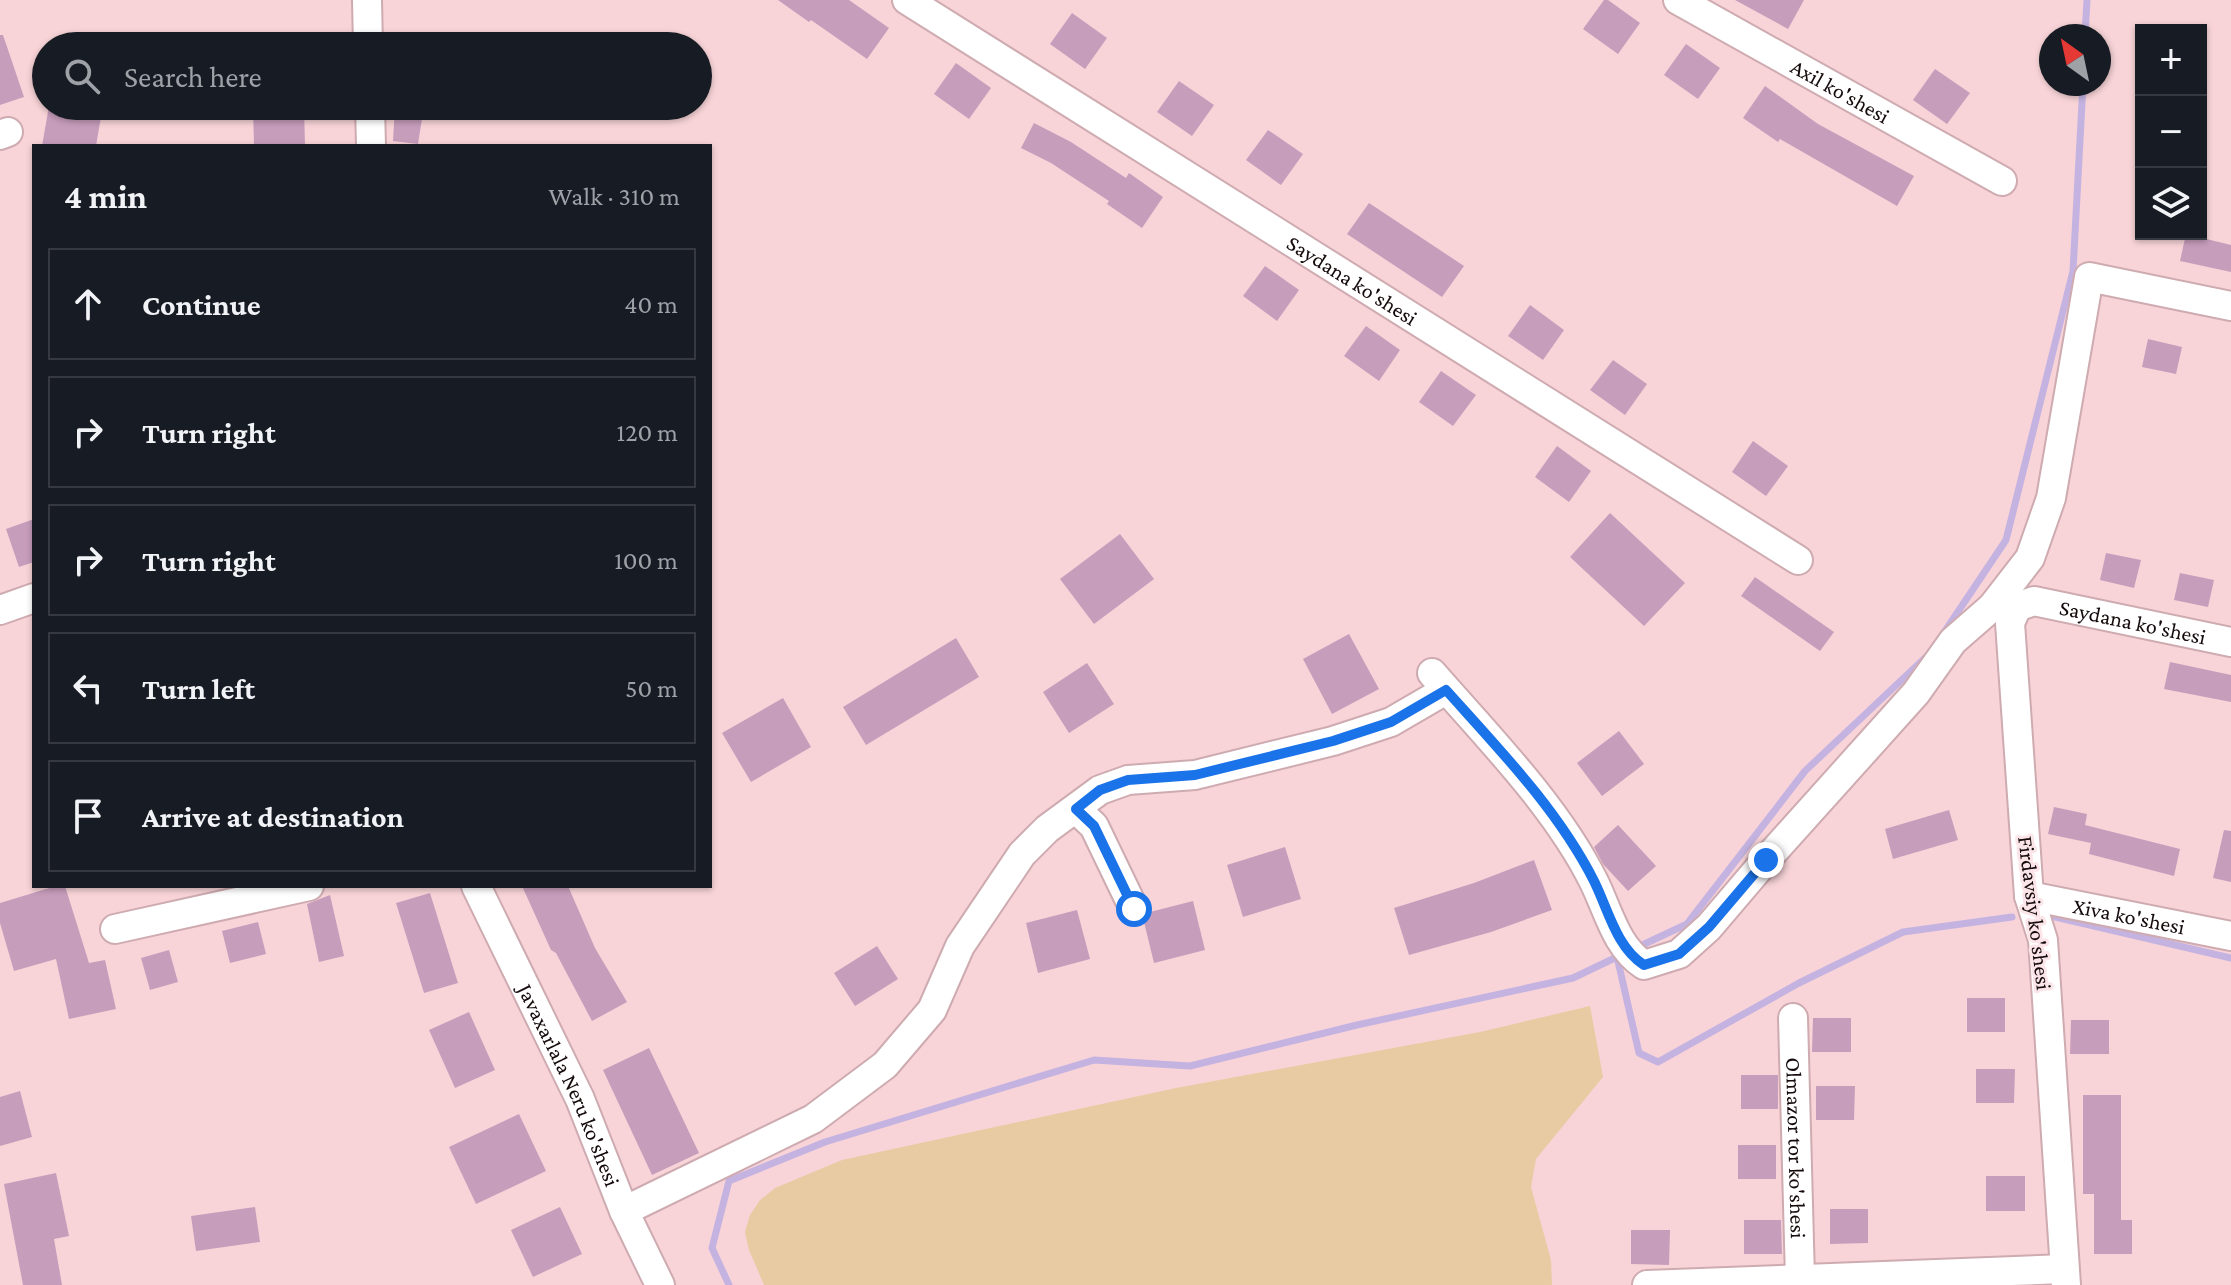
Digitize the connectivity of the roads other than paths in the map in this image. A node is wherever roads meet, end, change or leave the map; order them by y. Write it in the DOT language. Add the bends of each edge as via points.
graph roads {
  1 [pos="367,0"];
  2 [pos="907,0"];
  3 [pos="1678,0"];
  4 [pos="368,32"];
  5 [pos="370,120"];
  6 [pos="371,144"];
  7 [pos="2002,181"];
  8 [pos="2231,306"];
  9 [pos="1798,560"];
  10 [pos="32,599"];
  11 [pos="2014,605"];
  12 [pos="0,610"];
  13 [pos="2231,642"];
  14 [pos="1076,809"];
  15 [pos="300,888"];
  16 [pos="477,888"];
  17 [pos="2029,896"];
  18 [pos="1134,909"];
  19 [pos="115,929"];
  20 [pos="2231,936"];
  21 [pos="1793,1018"];
  22 [pos="624,1211"];
  23 [pos="2065,1277"];
  24 [pos="1800,1279"];
  25 [pos="660,1285"];
  26 [pos="1647,1285"];
  1 -- 4 [label="street"];
  2 -- 9 [label="street, Saydana ko'shesi"];
  3 -- 7 [label="street, Axil ko'shesi"];
  5 -- 6 [label="street"];
  8 -- 11 [label="street" via="2089,277 2051,498"];
  10 -- 12 [label="street"];
  11 -- 13 [label="street, Saydana ko'shesi"];
  11 -- 14 [label="street" via="1953,641 1916,693 1709,927 1679,954 1644,965 1621,942 1565,832 1439,681 1391,722 1195,775 1128,780 1100,790"];
  11 -- 17 [label="street, Firdavsiy ko'shesi" via="2010,623"];
  14 -- 18 [label="street" via="1094,826"];
  14 -- 22 [label="street" via="1022,854 960,946 932,1010 885,1065 813,1119"];
  15 -- 19 [label="street"];
  16 -- 22 [label="street, Javaxarlala Neru ko'shesi" via="580,1099"];
  17 -- 20 [label="street, Xiva ko'shesi"];
  17 -- 23 [label="street, Firdavsiy ko'shesi" via="2043,940"];
  21 -- 24 [label="street, Olmazor tor ko'shesi"];
  22 -- 25 [label="street, Javaxarlala Neru ko'shesi"];
  23 -- 24 [label="street"];
  24 -- 26 [label="street"];
}
